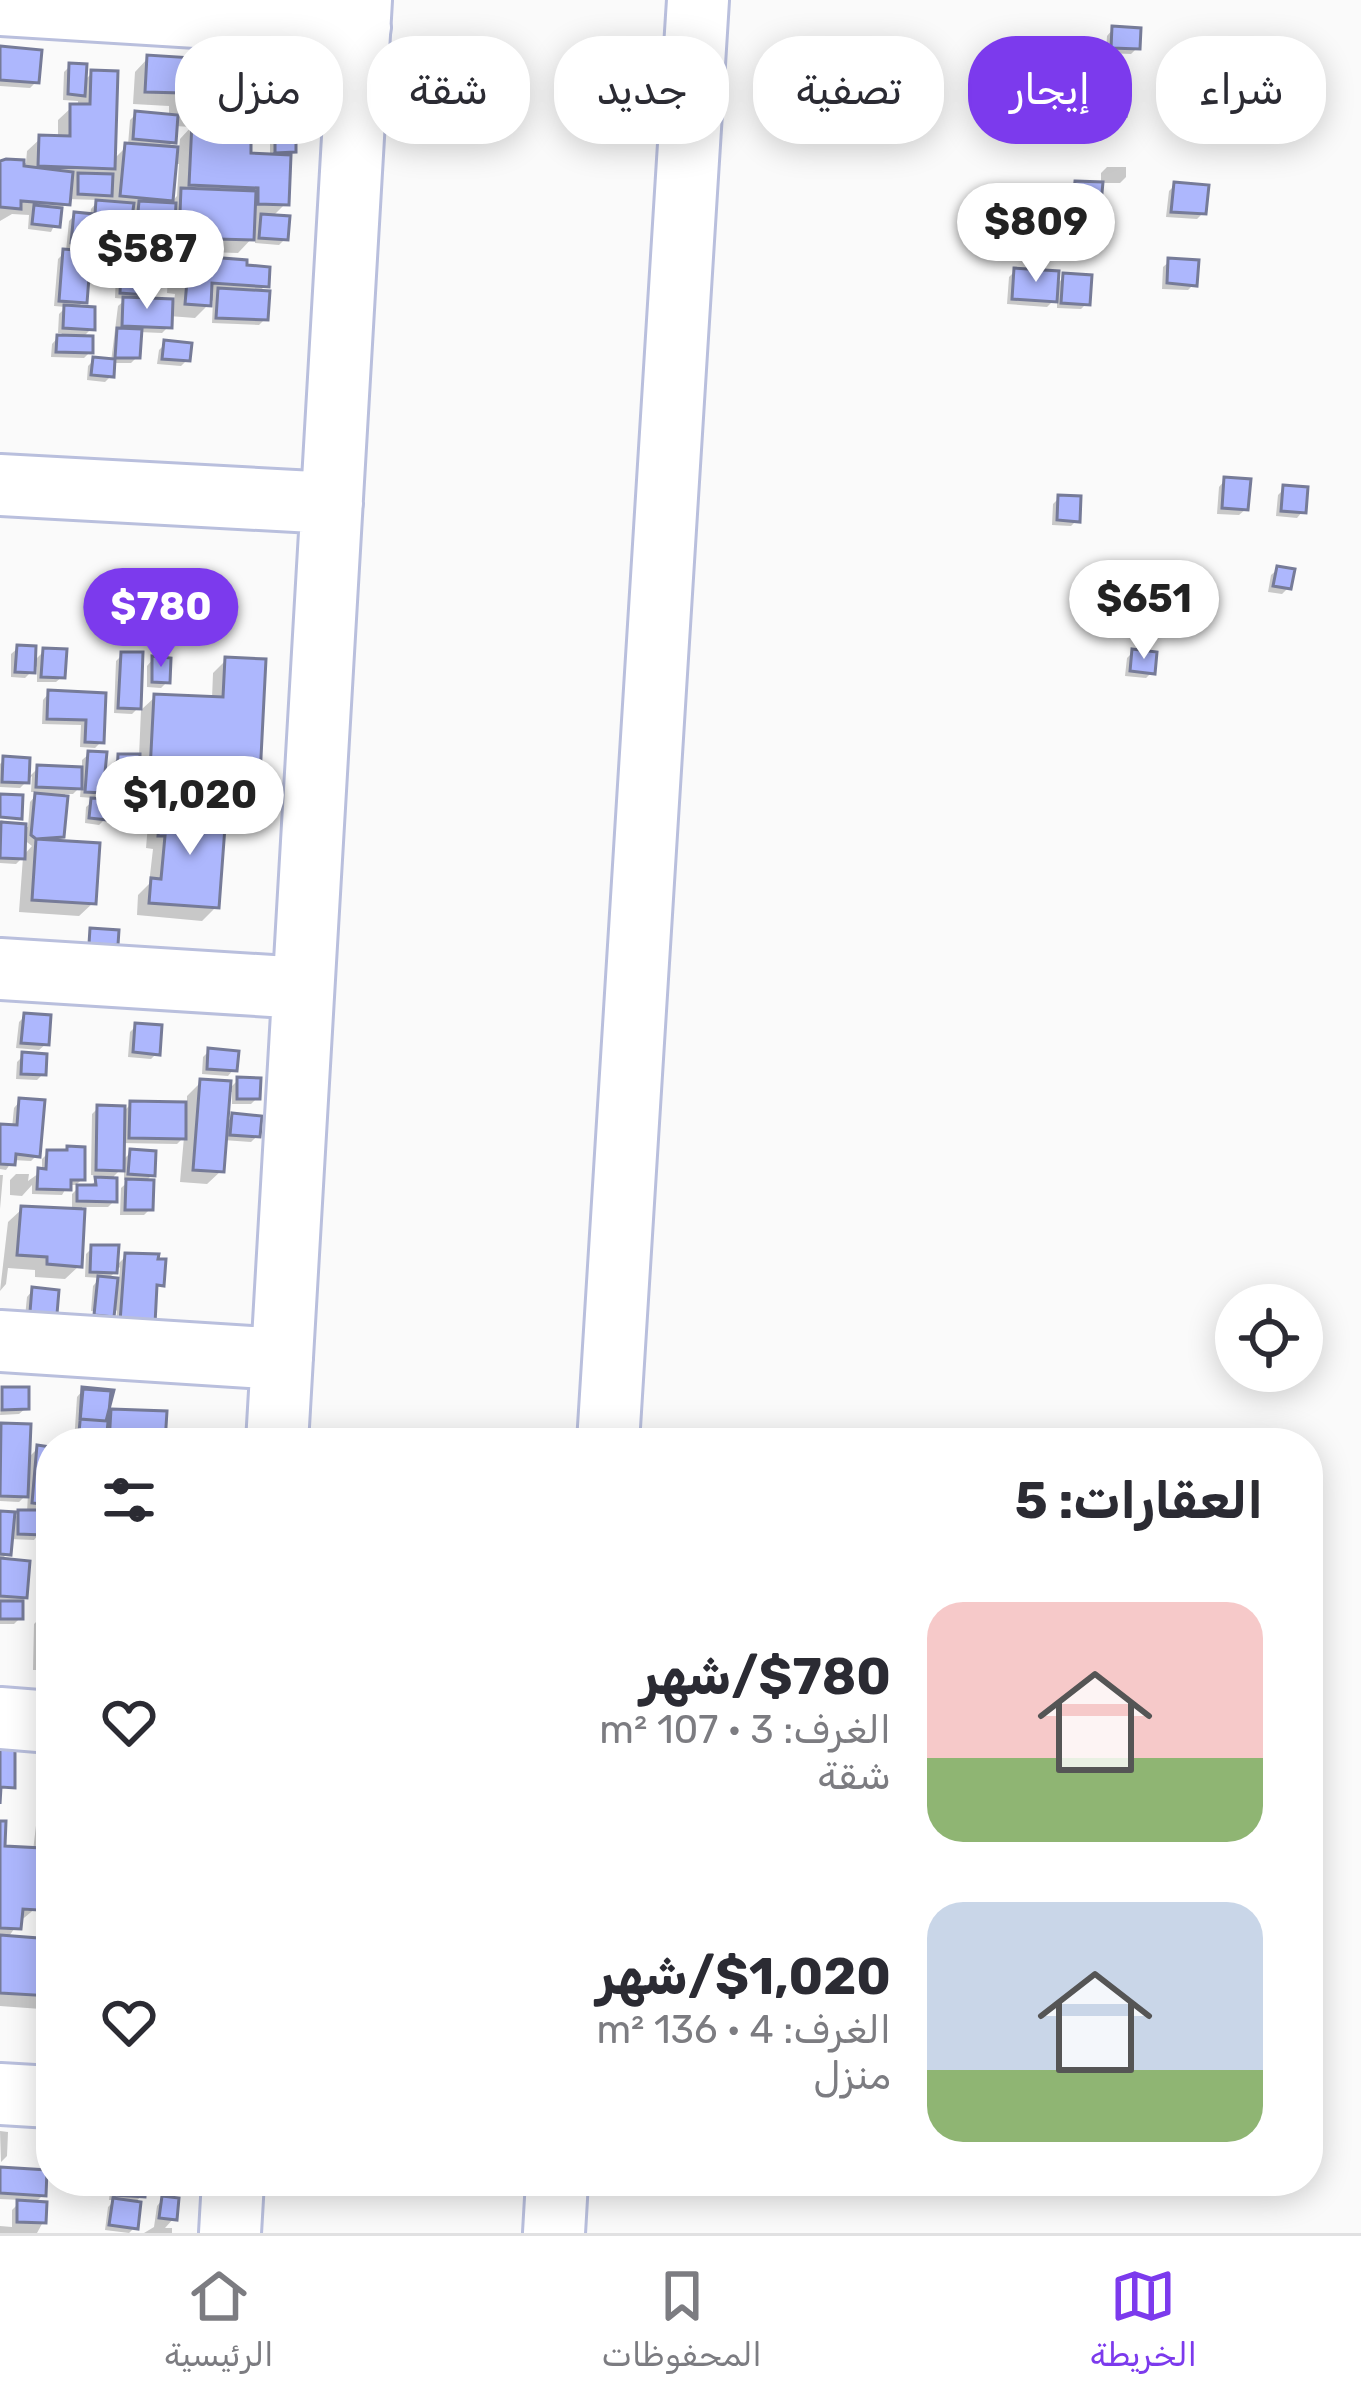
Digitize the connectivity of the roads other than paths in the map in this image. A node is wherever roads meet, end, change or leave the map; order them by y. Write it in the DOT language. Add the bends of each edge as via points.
graph roads {
  1 [pos="698,0"];
  2 [pos="0,5"];
  3 [pos="360,14"];
  4 [pos="0,484"];
  5 [pos="332,503"];
  6 [pos="0,969"];
  7 [pos="303,988"];
  8 [pos="0,1341"];
  9 [pos="282,1359"];
  10 [pos="278,1428"];
  11 [pos="609,1428"];
  12 [pos="0,1718"];
  13 [pos="36,1721"];
  14 [pos="0,2094"];
  15 [pos="36,2096"];
  16 [pos="232,2196"];
  17 [pos="556,2196"];
  18 [pos="230,2233"];
  19 [pos="554,2233"];
  1 -- 11 [label="street"];
  2 -- 3 [label="street"];
  3 -- 5 [label="street"];
  4 -- 5 [label="street"];
  5 -- 7 [label="street"];
  6 -- 7 [label="street"];
  7 -- 9 [label="street"];
  8 -- 9 [label="street"];
  9 -- 10 [label="street"];
  12 -- 13 [label="street"];
  14 -- 15 [label="street"];
  16 -- 18 [label="street"];
  17 -- 19 [label="street"];
}
